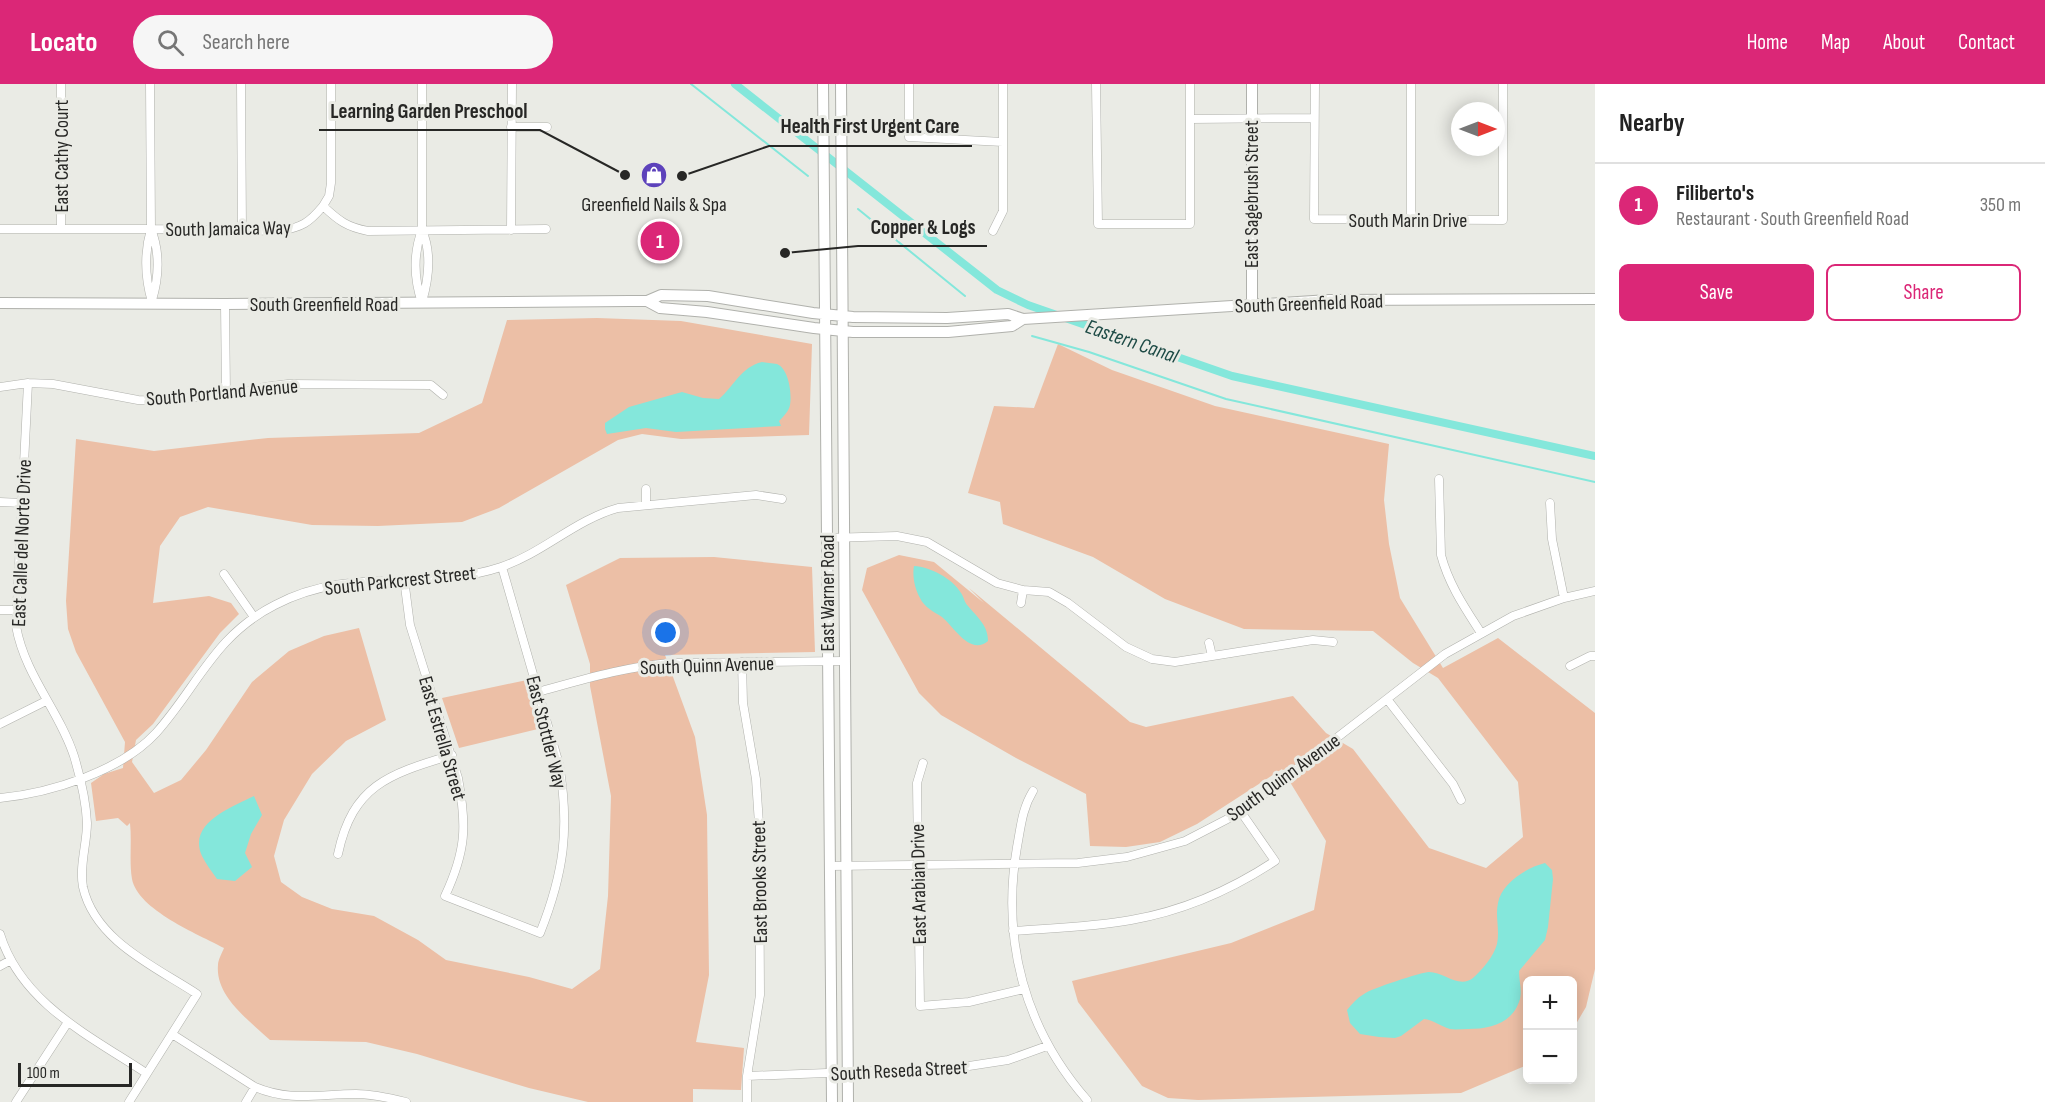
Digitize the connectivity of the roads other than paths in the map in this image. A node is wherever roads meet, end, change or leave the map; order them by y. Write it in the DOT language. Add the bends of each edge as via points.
graph roads {
  1 [pos="61,84"];
  2 [pos="150,84"];
  3 [pos="241,84"];
  4 [pos="331,84"];
  5 [pos="422,84"];
  6 [pos="512,84"];
  7 [pos="823,84"];
  8 [pos="841,84"];
  9 [pos="909,84"];
  10 [pos="1003,84"];
  11 [pos="1096,84"];
  12 [pos="1190,84"];
  13 [pos="1252,84"];
  14 [pos="1315,84"];
  15 [pos="1411,84"];
  16 [pos="1503,84"];
  17 [pos="1314,118"];
  18 [pos="1190,119"];
  19 [pos="1251,119"];
  20 [pos="511,127"];
  21 [pos="547,127"];
  22 [pos="1003,142"];
  23 [pos="323,206"];
  24 [pos="1412,220"];
  25 [pos="0,229"];
  26 [pos="61,229"];
  27 [pos="151,229"];
  28 [pos="546,229"];
  29 [pos="242,230"];
  30 [pos="422,230"];
  31 [pos="511,230"];
  32 [pos="993,231"];
  33 [pos="1595,299"];
  34 [pos="647,301"];
  35 [pos="152,302"];
  36 [pos="0,303"];
  37 [pos="422,303"];
  38 [pos="225,304"];
  39 [pos="1252,304"];
  40 [pos="824,314"];
  41 [pos="842,316"];
  42 [pos="1023,319"];
  43 [pos="825,329"];
  44 [pos="842,331"];
  45 [pos="28,383"];
  46 [pos="0,387"];
  47 [pos="226,394"];
  48 [pos="443,394"];
  49 [pos="1439,479"];
  50 [pos="646,489"];
  51 [pos="782,499"];
  52 [pos="0,502"];
  53 [pos="22,503"];
  54 [pos="1550,503"];
  55 [pos="646,504"];
  56 [pos="827,538"];
  57 [pos="843,538"];
  58 [pos="502,567"];
  59 [pos="224,574"];
  60 [pos="404,579"];
  61 [pos="1023,590"];
  62 [pos="1595,591"];
  63 [pos="1564,598"];
  64 [pos="1021,603"];
  65 [pos="0,610"];
  66 [pos="16,610"];
  67 [pos="254,617"];
  68 [pos="1481,633"];
  69 [pos="1333,642"];
  70 [pos="1209,643"];
  71 [pos="1212,656"];
  72 [pos="1595,656"];
  73 [pos="844,661"];
  74 [pos="742,662"];
  75 [pos="827,662"];
  76 [pos="1570,666"];
  77 [pos="538,692"];
  78 [pos="1387,699"];
  79 [pos="46,700"];
  80 [pos="0,724"];
  81 [pos="452,755"];
  82 [pos="922,763"];
  83 [pos="80,778"];
  84 [pos="1033,791"];
  85 [pos="0,798"];
  86 [pos="1461,800"];
  87 [pos="1241,812"];
  88 [pos="338,854"];
  89 [pos="1014,863"];
  90 [pos="918,864"];
  91 [pos="829,866"];
  92 [pos="846,866"];
  93 [pos="445,896"];
  94 [pos="1013,931"];
  95 [pos="0,934"];
  96 [pos="11,960"];
  97 [pos="0,966"];
  98 [pos="1024,989"];
  99 [pos="68,1022"];
  100 [pos="172,1034"];
  101 [pos="1047,1046"];
  102 [pos="146,1073"];
  103 [pos="831,1073"];
  104 [pos="849,1073"];
  105 [pos="747,1076"];
  106 [pos="255,1087"];
  107 [pos="335,1098"];
  108 [pos="1087,1101"];
  109 [pos="16,1102"];
  110 [pos="129,1102"];
  111 [pos="246,1102"];
  112 [pos="406,1102"];
  113 [pos="747,1102"];
  114 [pos="832,1102"];
  115 [pos="849,1102"];
  1 -- 26 [label="street, East Cathy Court"];
  2 -- 27 [label="street"];
  3 -- 29 [label="street"];
  4 -- 23 [label="street" via="332,183"];
  5 -- 30 [label="street"];
  6 -- 20 [label="street"];
  7 -- 40 [label="main road, East Warner Road"];
  8 -- 41 [label="main road, East Warner Road"];
  9 -- 22 [label="street" via="909,137"];
  10 -- 22 [label="street"];
  11 -- 18 [label="street" via="1098,225 1190,224"];
  12 -- 18 [label="street"];
  13 -- 19 [label="main road, East Sagebrush Street"];
  14 -- 17 [label="street"];
  15 -- 24 [label="street"];
  16 -- 24 [label="street, South Marin Drive" via="1503,220"];
  17 -- 19 [label="street"];
  17 -- 24 [label="street, South Marin Drive" via="1314,219"];
  18 -- 19 [label="street"];
  19 -- 39 [label="main road, East Sagebrush Street"];
  20 -- 21 [label="street"];
  20 -- 31 [label="street"];
  22 -- 32 [label="street" via="1003,212"];
  23 -- 29 [label="street, South Jamaica Way" via="299,228"];
  23 -- 30 [label="street" via="353,228"];
  25 -- 26 [label="street, South Jamaica Way"];
  26 -- 27 [label="street, South Jamaica Way"];
  27 -- 29 [label="street, South Jamaica Way"];
  27 -- 35 [label="street" via="157,244 157,284"];
  28 -- 31 [label="street"];
  30 -- 31 [label="street"];
  30 -- 37 [label="street" via="428,243 428,282"];
  33 -- 39 [label="main road, South Greenfield Road"];
  34 -- 37 [label="main road, South Greenfield Road"];
  34 -- 40 [label="main road, South Greenfield Road" via="661,295 708,296"];
  34 -- 43 [label="main road, South Greenfield Road" via="660,308"];
  35 -- 36 [label="main road, South Greenfield Road"];
  35 -- 38 [label="main road, South Greenfield Road"];
  37 -- 38 [label="main road, South Greenfield Road"];
  38 -- 47 [label="street"];
  39 -- 42 [label="main road, South Greenfield Road"];
  40 -- 41 [label="main road, South Greenfield Road"];
  40 -- 43 [label="main road, East Warner Road"];
  41 -- 42 [label="main road, South Greenfield Road" via="947,318 1008,314"];
  41 -- 44 [label="main road, East Warner Road"];
  42 -- 44 [label="main road, South Greenfield Road" via="1012,326 958,331"];
  43 -- 44 [label="main road, South Greenfield Road"];
  43 -- 56 [label="main road, East Warner Road"];
  44 -- 57 [label="main road, East Warner Road"];
  45 -- 46 [label="street, South Portland Avenue"];
  45 -- 47 [label="street, South Portland Avenue" via="61,385 138,400"];
  45 -- 53 [label="street, East Calle del Norte Drive"];
  47 -- 48 [label="street, South Portland Avenue" via="288,384 431,386"];
  49 -- 68 [label="street" via="1444,567"];
  50 -- 55 [label="street"];
  51 -- 55 [label="street, South Parkcrest Street" via="756,495"];
  52 -- 53 [label="street"];
  53 -- 66 [label="street, East Calle del Norte Drive"];
  54 -- 63 [label="street" via="1552,539"];
  55 -- 58 [label="street, South Parkcrest Street" via="601,513"];
  56 -- 57 [label="street"];
  56 -- 75 [label="main road, East Warner Road"];
  57 -- 61 [label="street" via="897,536 927,542 997,583"];
  57 -- 73 [label="main road, East Warner Road"];
  58 -- 60 [label="street, South Parkcrest Street" via="466,575"];
  58 -- 77 [label="street, East Stottler Way"];
  59 -- 67 [label="street"];
  60 -- 67 [label="street, South Parkcrest Street" via="325,586 275,604"];
  60 -- 81 [label="street, East Estrella Street" via="410,625"];
  61 -- 64 [label="street"];
  61 -- 71 [label="street" via="1049,592 1125,647 1152,659 1175,662"];
  62 -- 63 [label="street, South Quinn Avenue"];
  63 -- 68 [label="street, South Quinn Avenue" via="1513,616"];
  65 -- 66 [label="street"];
  66 -- 79 [label="street, East Calle del Norte Drive" via="19,646"];
  67 -- 83 [label="street, South Parkcrest Street" via="227,639 154,735 129,755"];
  68 -- 78 [label="street, South Quinn Avenue" via="1445,654"];
  69 -- 71 [label="street" via="1313,640"];
  70 -- 71 [label="street"];
  72 -- 76 [label="street"];
  73 -- 75 [label="street, South Quinn Avenue"];
  73 -- 92 [label="main road, East Warner Road"];
  74 -- 75 [label="street, South Quinn Avenue"];
  74 -- 77 [label="street, South Quinn Avenue" via="643,665"];
  74 -- 105 [label="street, East Brooks Street" via="743,703 756,779 759,835 760,995"];
  75 -- 91 [label="main road, East Warner Road"];
  77 -- 93 [label="street, East Stottler Way" via="564,795 562,864 554,899 540,933"];
  78 -- 86 [label="street" via="1453,784"];
  78 -- 87 [label="street, South Quinn Avenue"];
  79 -- 80 [label="street"];
  79 -- 83 [label="street, East Calle del Norte Drive" via="73,753"];
  81 -- 88 [label="street" via="387,777 369,790 343,831"];
  81 -- 93 [label="street, East Estrella Street" via="464,827 457,871"];
  82 -- 90 [label="street, East Arabian Drive" via="917,783"];
  83 -- 85 [label="street, South Parkcrest Street" via="47,790"];
  83 -- 100 [label="street, East Calle del Norte Drive" via="87,823 83,886 91,909 126,948 197,994"];
  84 -- 89 [label="street" via="1024,805"];
  87 -- 89 [label="street, South Quinn Avenue" via="1185,841 1127,857 1078,863"];
  87 -- 94 [label="street" via="1275,861 1231,887 1154,915"];
  89 -- 90 [label="street, South Quinn Avenue"];
  89 -- 94 [label="street"];
  90 -- 92 [label="street, South Quinn Avenue"];
  90 -- 98 [label="street, East Arabian Drive" via="920,1006 969,1002"];
  91 -- 92 [label="street, South Quinn Avenue"];
  91 -- 103 [label="main road, East Warner Road"];
  92 -- 104 [label="main road, East Warner Road"];
  94 -- 98 [label="street"];
  95 -- 96 [label="street"];
  96 -- 97 [label="street"];
  96 -- 99 [label="street" via="37,996"];
  98 -- 101 [label="street"];
  99 -- 102 [label="street"];
  99 -- 109 [label="street"];
  100 -- 102 [label="street"];
  100 -- 106 [label="street"];
  101 -- 104 [label="street, South Reseda Street" via="1008,1060 974,1066"];
  101 -- 108 [label="street"];
  102 -- 110 [label="street"];
  103 -- 104 [label="street, South Reseda Street"];
  103 -- 105 [label="street, South Reseda Street"];
  103 -- 114 [label="main road, East Warner Road"];
  104 -- 115 [label="main road, East Warner Road"];
  105 -- 113 [label="street, East Brooks Street"];
  106 -- 107 [label="street" via="284,1097"];
  106 -- 111 [label="street"];
  107 -- 112 [label="street" via="372,1094"];
}
